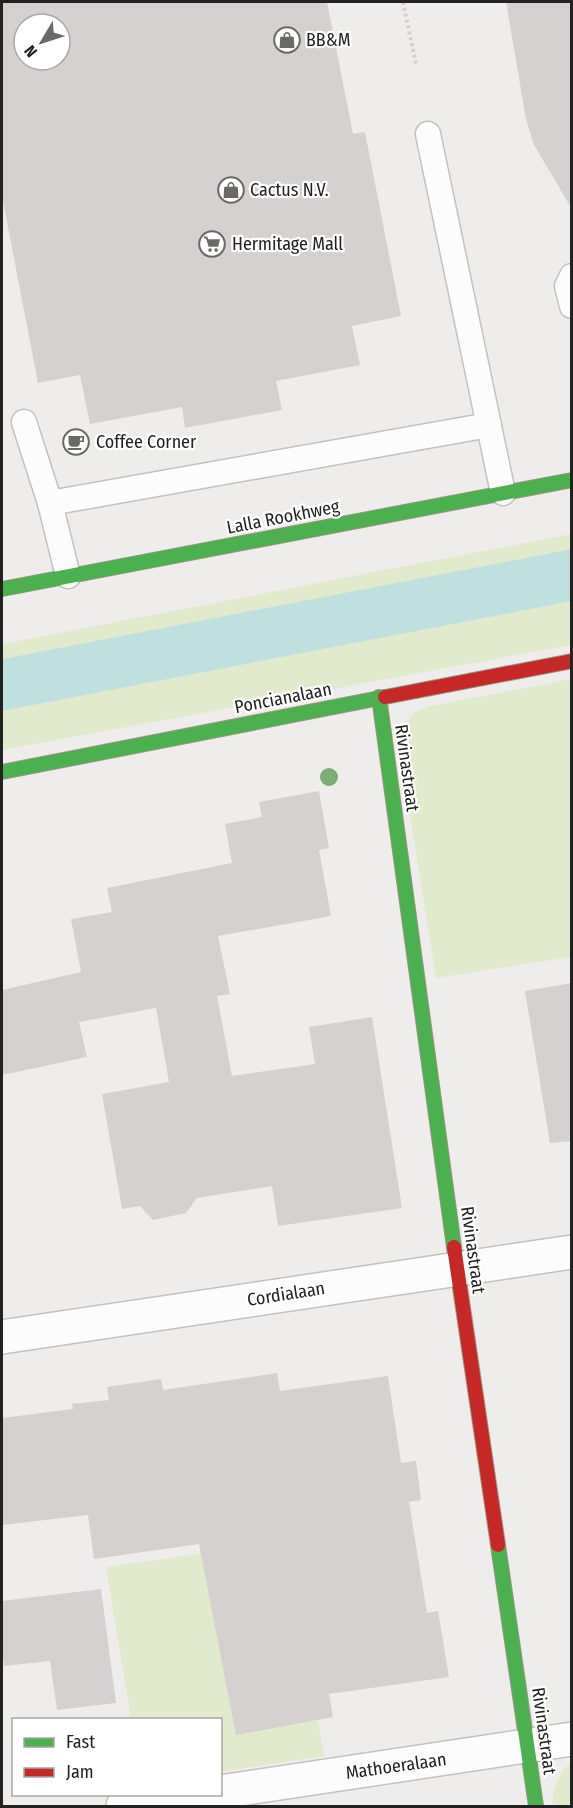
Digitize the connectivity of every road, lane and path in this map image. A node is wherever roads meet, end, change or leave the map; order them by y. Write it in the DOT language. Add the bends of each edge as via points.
graph roads {
  1 [pos="403,2"];
  2 [pos="416,64"];
  3 [pos="428,134"];
  4 [pos="572,276"];
  5 [pos="572,306"];
  6 [pos="24,422"];
  7 [pos="489,425"];
  8 [pos="572,480"];
  9 [pos="503,494"];
  10 [pos="50,504"];
  11 [pos="68,576"];
  12 [pos="2,589"];
  13 [pos="572,661"];
  14 [pos="379,697"];
  15 [pos="2,772"];
  16 [pos="572,1252"];
  17 [pos="457,1268"];
  18 [pos="2,1337"];
  19 [pos="572,1739"];
  20 [pos="528,1746"];
  21 [pos="222,1792"];
  22 [pos="190,1796"];
  23 [pos="123,1806"];
  24 [pos="536,1806"];
  1 -- 2 [label="path"];
  3 -- 7 [label="lane"];
  4 -- 5 [label="lane" via="567,286"];
  6 -- 10 [label="lane"];
  7 -- 9 [label="lane"];
  7 -- 10 [label="lane"];
  8 -- 9 [label="street, Lalla Rookhweg"];
  9 -- 11 [label="street, Lalla Rookhweg"];
  10 -- 11 [label="lane"];
  11 -- 12 [label="street, Lalla Rookhweg"];
  13 -- 14 [label="street, Poncianalaan"];
  14 -- 15 [label="street, Poncianalaan"];
  14 -- 17 [label="street, Rivinastraat"];
  16 -- 17 [label="street, Cordialaan"];
  17 -- 18 [label="street, Cordialaan"];
  17 -- 20 [label="street, Rivinastraat"];
  19 -- 20 [label="street, Mathoeralaan"];
  20 -- 21 [label="street, Mathoeralaan"];
  20 -- 24 [label="street, Rivinastraat"];
  22 -- 23 [label="street"];
}
